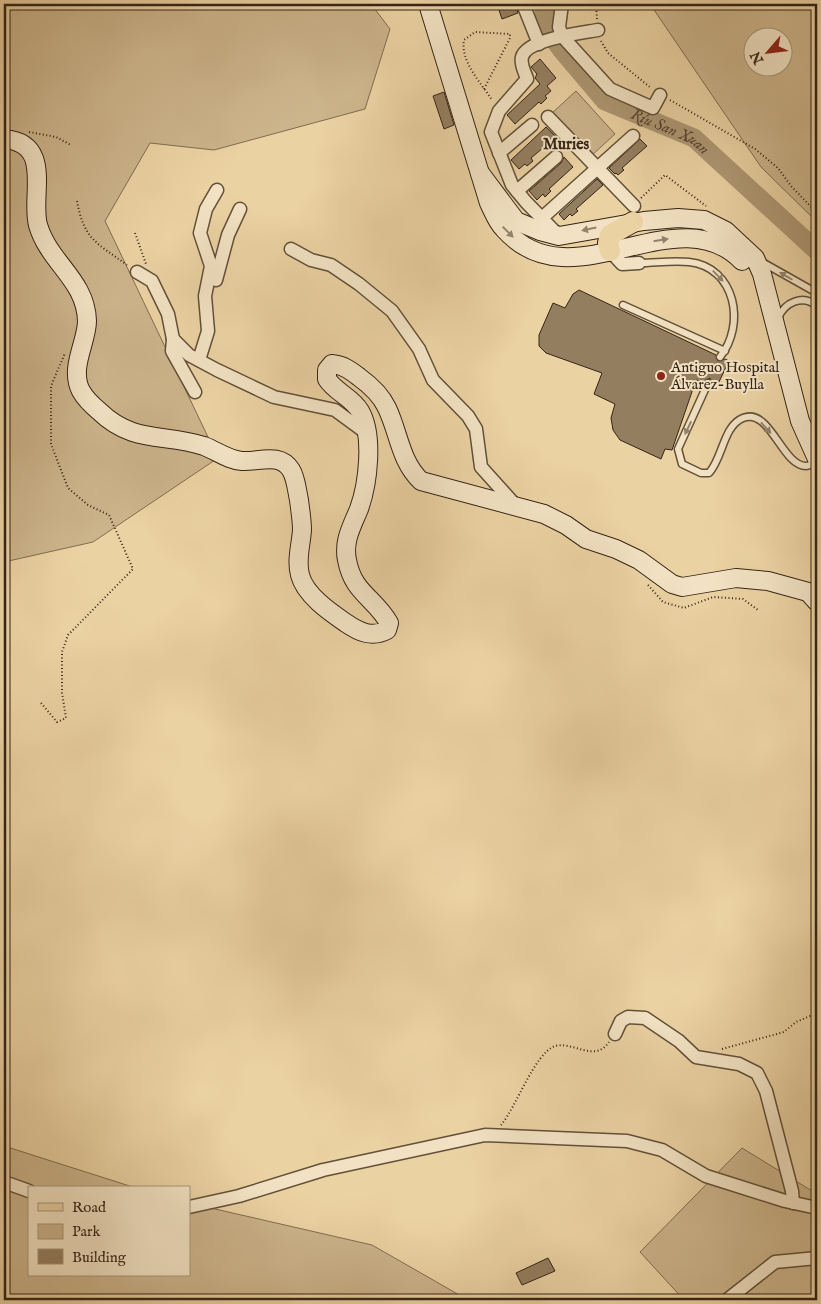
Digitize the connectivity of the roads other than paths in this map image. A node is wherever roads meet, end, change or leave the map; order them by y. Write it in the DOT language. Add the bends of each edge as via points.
graph roads {
  1 [pos="428,4"];
  2 [pos="523,4"];
  3 [pos="562,4"];
  4 [pos="598,30"];
  5 [pos="550,40"];
  6 [pos="660,95"];
  7 [pos="548,118"];
  8 [pos="532,125"];
  9 [pos="633,136"];
  10 [pos="7,139"];
  11 [pos="499,153"];
  12 [pos="556,157"];
  13 [pos="596,169"];
  14 [pos="480,173"];
  15 [pos="217,190"];
  16 [pos="517,191"];
  17 [pos="240,209"];
  18 [pos="633,214"];
  19 [pos="543,217"];
  20 [pos="560,236"];
  21 [pos="291,248"];
  22 [pos="610,251"];
  23 [pos="543,255"];
  24 [pos="587,257"];
  25 [pos="754,258"];
  26 [pos="639,263"];
  27 [pos="137,272"];
  28 [pos="764,283"];
  29 [pos="817,293"];
  30 [pos="623,305"];
  31 [pos="817,306"];
  32 [pos="206,311"];
  33 [pos="776,324"];
  34 [pos="173,340"];
  35 [pos="725,351"];
  36 [pos="720,357"];
  37 [pos="199,360"];
  38 [pos="708,383"];
  39 [pos="195,392"];
  40 [pos="365,432"];
  41 [pos="817,460"];
  42 [pos="517,507"];
  43 [pos="817,602"];
  44 [pos="615,1034"];
  45 [pos="4,1182"];
  46 [pos="28,1191"];
  47 [pos="792,1203"];
  48 [pos="190,1208"];
  49 [pos="817,1208"];
  50 [pos="817,1258"];
  51 [pos="727,1300"];
  1 -- 14 [label="street"];
  2 -- 5 [label="street"];
  3 -- 5 [label="street" via="559,27"];
  4 -- 5 [label="street"];
  5 -- 6 [label="street" via="610,89 653,108"];
  5 -- 11 [label="street" via="523,54 521,64 527,79 499,110 491,132"];
  7 -- 13 [label="street"];
  8 -- 11 [label="street"];
  9 -- 13 [label="street"];
  10 -- 40 [label="street" via="22,143 31,154 39,174 38,224 53,257 77,285 83,300 87,322 79,349 77,375 81,391 110,422 131,433 204,446 242,461 269,458 282,462 291,470 300,507 302,529 298,560 305,587 352,627 368,635 388,630 389,623 357,588 345,551 369,466"];
  11 -- 16 [label="street"];
  12 -- 16 [label="street"];
  13 -- 18 [label="street"];
  13 -- 19 [label="street"];
  14 -- 20 [label="street" via="516,221"];
  14 -- 23 [label="street, one-way" via="489,203 503,228 520,244"];
  15 -- 32 [label="street" via="206,209 200,233 212,266 205,296"];
  16 -- 19 [label="street"];
  17 -- 32 [label="street" via="228,235"];
  18 -- 20 [label="street, one-way"];
  18 -- 22 [label="main road" via="610,235"];
  18 -- 25 [label="street" via="704,220 726,231"];
  19 -- 20 [label="street"];
  20 -- 23 [label="street"];
  20 -- 24 [label="street" via="570,249"];
  21 -- 42 [label="street" via="311,260 331,265 392,311 419,349 433,380 468,416 476,429 481,467"];
  22 -- 24 [label="street"];
  22 -- 26 [label="street" via="622,264"];
  22 -- 28 [label="street, one-way" via="664,239 713,241 731,250"];
  23 -- 24 [label="street"];
  25 -- 28 [label="street"];
  29 -- 25 [label="lane, one-way"];
  26 -- 35 [label="lane, one-way" via="689,262 710,268 719,275 736,308"];
  27 -- 34 [label="street" via="152,280 168,314"];
  28 -- 33 [label="street"];
  30 -- 35 [label="lane"];
  31 -- 33 [label="lane" via="810,300 791,303 780,313"];
  32 -- 37 [label="street" via="208,332"];
  33 -- 41 [label="street" via="800,421"];
  34 -- 37 [label="street"];
  34 -- 39 [label="street" via="172,351"];
  35 -- 36 [label="lane"];
  37 -- 40 [label="street" via="274,397 335,410"];
  38 -- 41 [label="lane, one-way" via="678,449 682,464 701,473 709,473 720,456 730,429 744,417 759,420 794,462 806,466"];
  40 -- 42 [label="street" via="360,412 327,379 327,370 332,364 348,369 377,393 387,407 404,458 421,481"];
  42 -- 43 [label="street" via="544,514 566,524 586,540 639,560 672,584 682,587 736,578 768,581 808,592"];
  44 -- 47 [label="street" via="621,1022 628,1017 645,1018 696,1057 739,1064 757,1073 766,1091 792,1191"];
  45 -- 46 [label="street"];
  47 -- 48 [label="street" via="706,1176 662,1150 627,1141 485,1135 323,1170"];
  47 -- 49 [label="street"];
  50 -- 51 [label="street" via="775,1262"];
}
